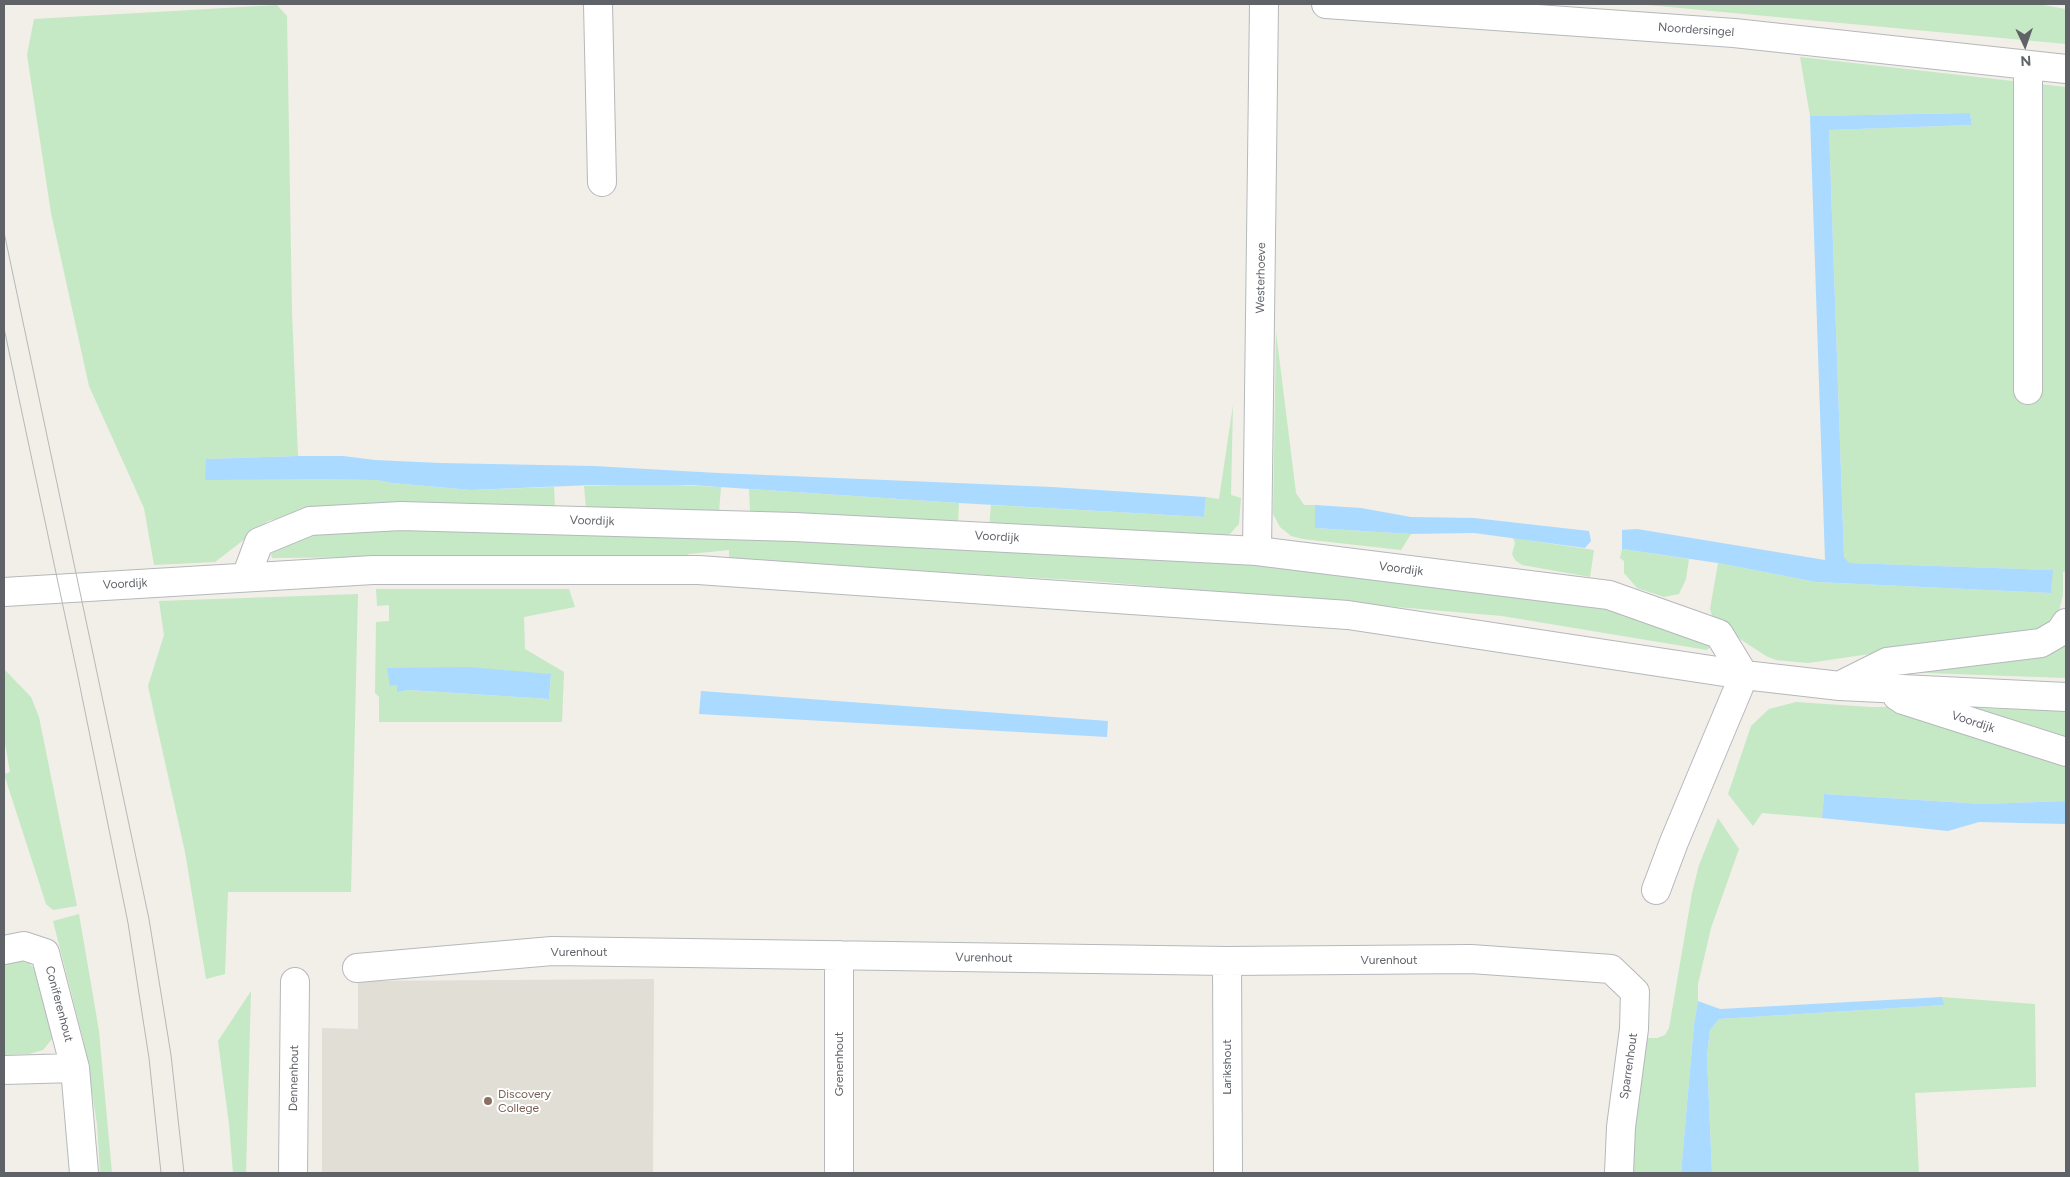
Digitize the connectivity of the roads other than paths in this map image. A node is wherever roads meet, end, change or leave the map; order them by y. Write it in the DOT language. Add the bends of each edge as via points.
graph roads {
  1 [pos="598,4"];
  2 [pos="1264,4"];
  3 [pos="1326,4"];
  4 [pos="2028,65"];
  5 [pos="2066,69"];
  6 [pos="602,182"];
  7 [pos="2028,390"];
  8 [pos="1257,551"];
  9 [pos="246,577"];
  10 [pos="4,592"];
  11 [pos="2066,623"];
  12 [pos="1744,675"];
  13 [pos="1840,686"];
  14 [pos="1883,688"];
  15 [pos="2066,697"];
  16 [pos="2066,752"];
  17 [pos="1656,890"];
  18 [pos="4,950"];
  19 [pos="839,956"];
  20 [pos="1227,961"];
  21 [pos="357,968"];
  22 [pos="1611,969"];
  23 [pos="294,982"];
  24 [pos="75,1068"];
  25 [pos="4,1070"];
  26 [pos="84,1173"];
  27 [pos="293,1173"];
  28 [pos="839,1173"];
  29 [pos="1228,1173"];
  30 [pos="1619,1173"];
  1 -- 6 [label="street"];
  2 -- 8 [label="street, Westerhoeve"];
  3 -- 4 [label="street, Noordersingel" via="1734,33"];
  4 -- 5 [label="street, Noordersingel"];
  4 -- 7 [label="street"];
  8 -- 9 [label="street, Voordijk" via="795,527 401,516 310,521 259,542"];
  8 -- 12 [label="street, Voordijk" via="1609,595 1719,634"];
  9 -- 10 [label="street, Voordijk"];
  9 -- 12 [label="street, Voordijk" via="373,570 698,570 1348,615"];
  11 -- 13 [label="street" via="2060,632 2041,643 1887,662"];
  12 -- 13 [label="street, Voordijk"];
  12 -- 17 [label="street"];
  13 -- 14 [label="street, Voordijk"];
  14 -- 15 [label="street, Voordijk"];
  14 -- 16 [label="street, Voordijk" via="1903,700"];
  18 -- 24 [label="street, Coniferenhout" via="24,946 45,953"];
  19 -- 20 [label="street, Vurenhout"];
  19 -- 21 [label="street, Vurenhout" via="552,951"];
  19 -- 28 [label="street, Grenenhout"];
  20 -- 22 [label="street, Vurenhout" via="1472,959"];
  20 -- 29 [label="street, Larikshout"];
  22 -- 30 [label="street, Sparrenhout" via="1635,992"];
  23 -- 27 [label="street, Dennenhout"];
  24 -- 25 [label="street"];
  24 -- 26 [label="street, Coniferenhout"];
}
